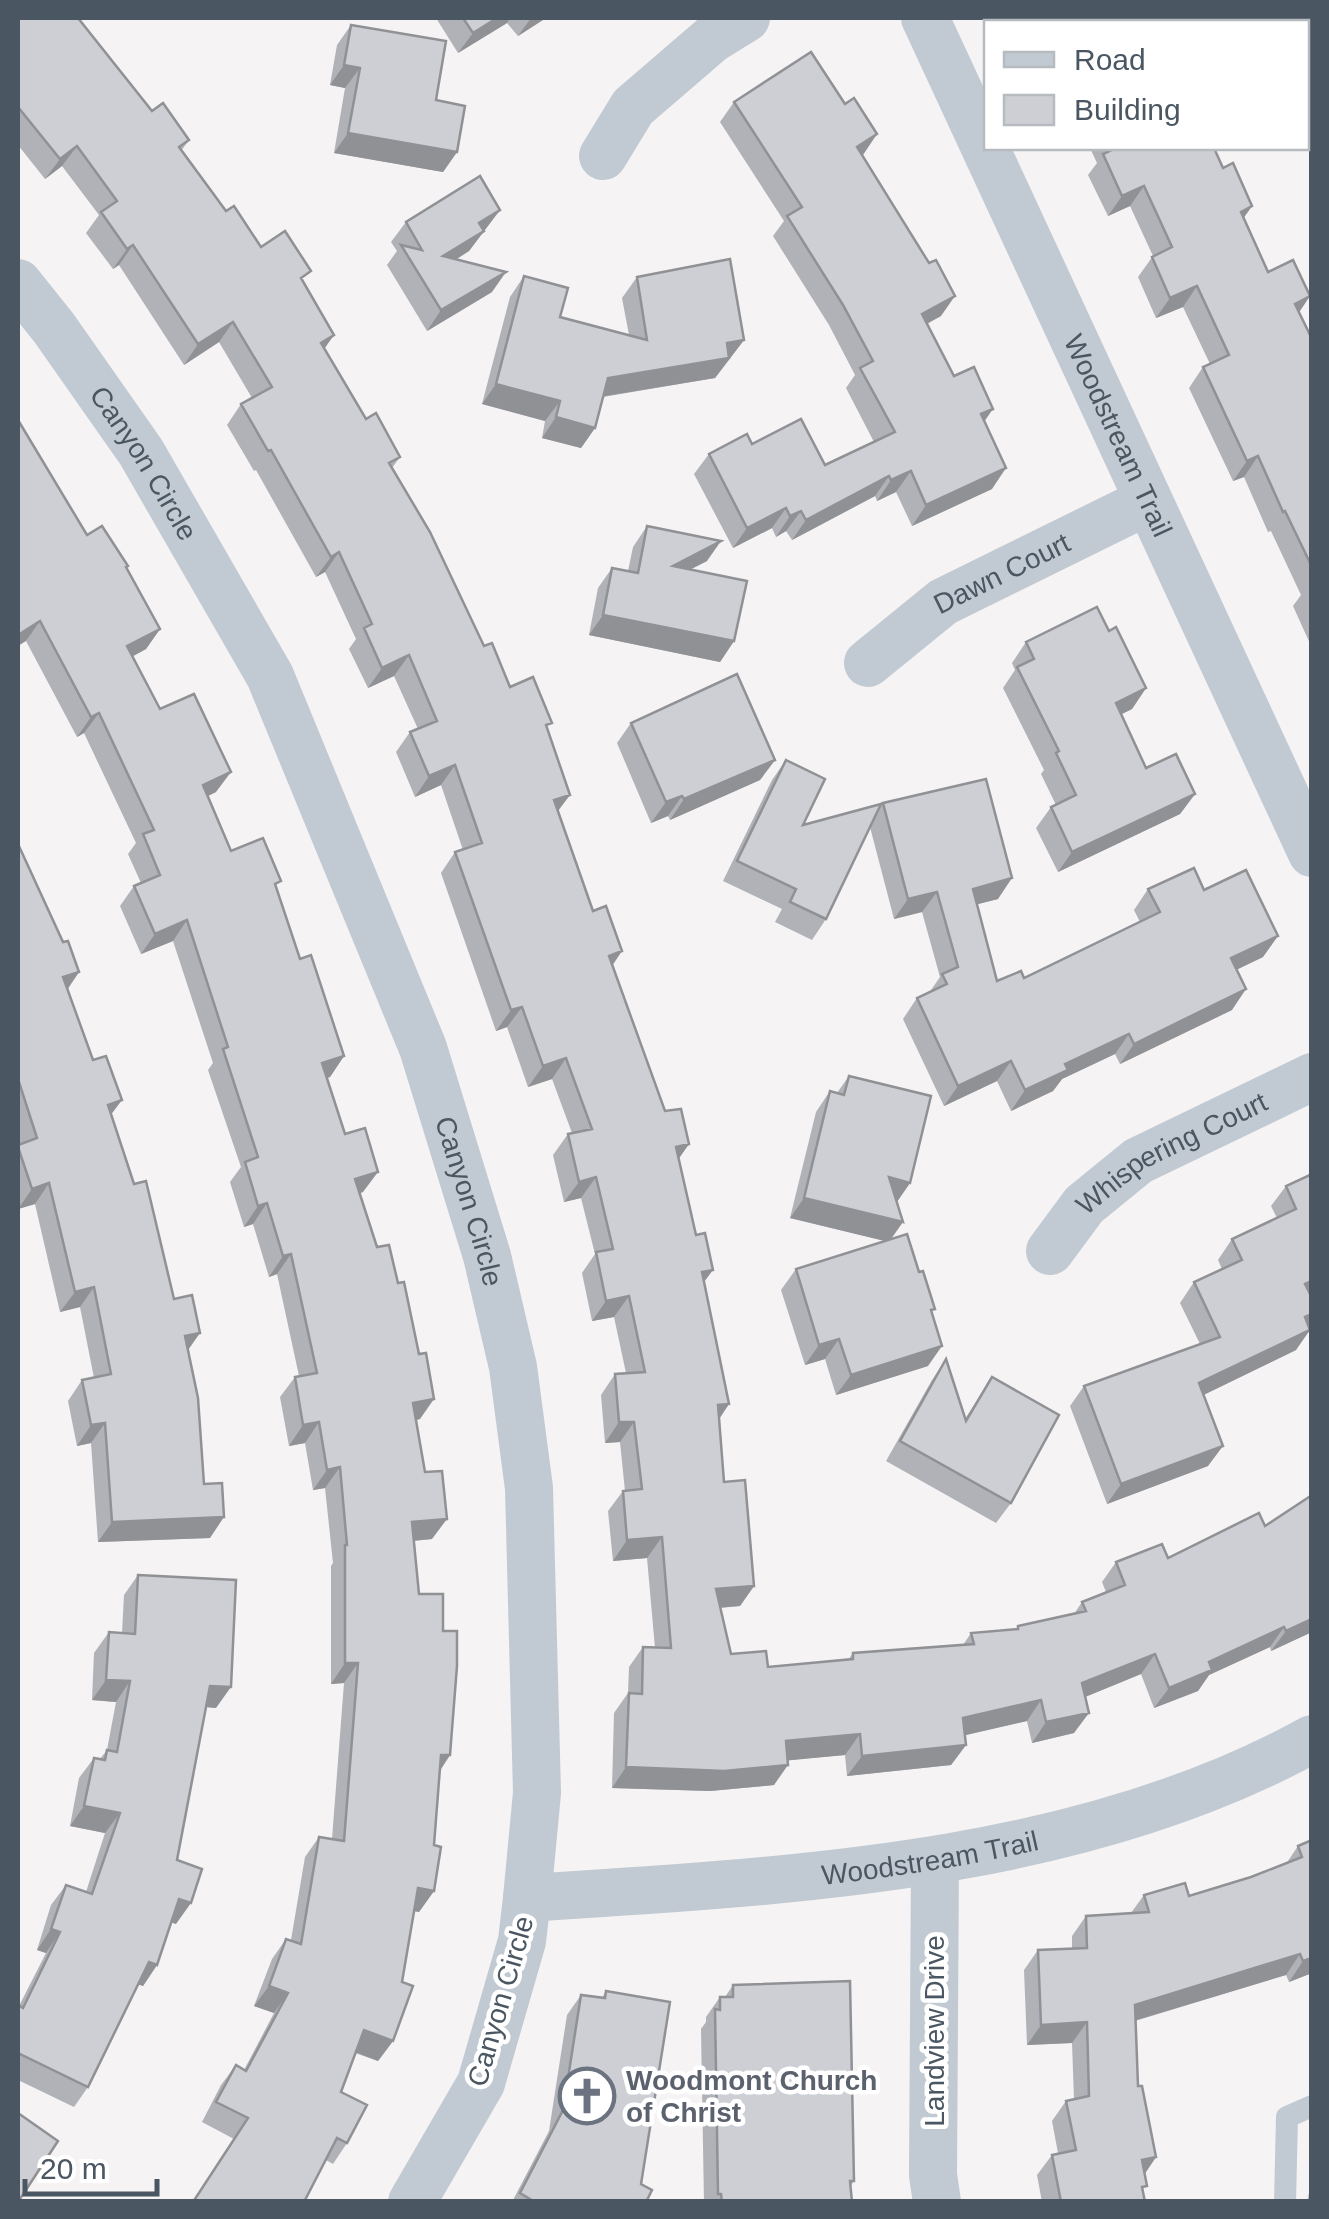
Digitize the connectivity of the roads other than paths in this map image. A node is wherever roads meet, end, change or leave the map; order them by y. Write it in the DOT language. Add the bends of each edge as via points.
graph roads {
  1 [pos="746,18"];
  2 [pos="925,18"];
  3 [pos="984,146"];
  4 [pos="986,150"];
  5 [pos="603,156"];
  6 [pos="18,283"];
  7 [pos="1148,501"];
  8 [pos="868,663"];
  9 [pos="1312,853"];
  10 [pos="1312,1077"];
  11 [pos="1050,1251"];
  12 [pos="1312,1739"];
  13 [pos="935,1861"];
  14 [pos="528,1898"];
  15 [pos="1312,2106"];
  16 [pos="412,2202"];
  17 [pos="936,2202"];
  18 [pos="1285,2202"];
  1 -- 5 [label="street" via="633,106"];
  2 -- 3 [label="street, Woodstream Trail"];
  4 -- 7 [label="street, Woodstream Trail"];
  6 -- 14 [label="street, Canyon Circle" via="141,452 270,676 429,1067 492,1274 529,1488 537,1793"];
  7 -- 8 [label="street, Dawn Court" via="943,602"];
  7 -- 9 [label="street, Woodstream Trail"];
  10 -- 11 [label="street, Whispering Court" via="1138,1161 1084,1205"];
  12 -- 13 [label="street, Woodstream Trail" via="1265,1765 1121,1819"];
  13 -- 14 [label="street, Woodstream Trail"];
  13 -- 17 [label="street, Landview Drive"];
  14 -- 16 [label="street, Canyon Circle" via="481,2083"];
  15 -- 18 [label="lane" via="1287,2117"];
}
